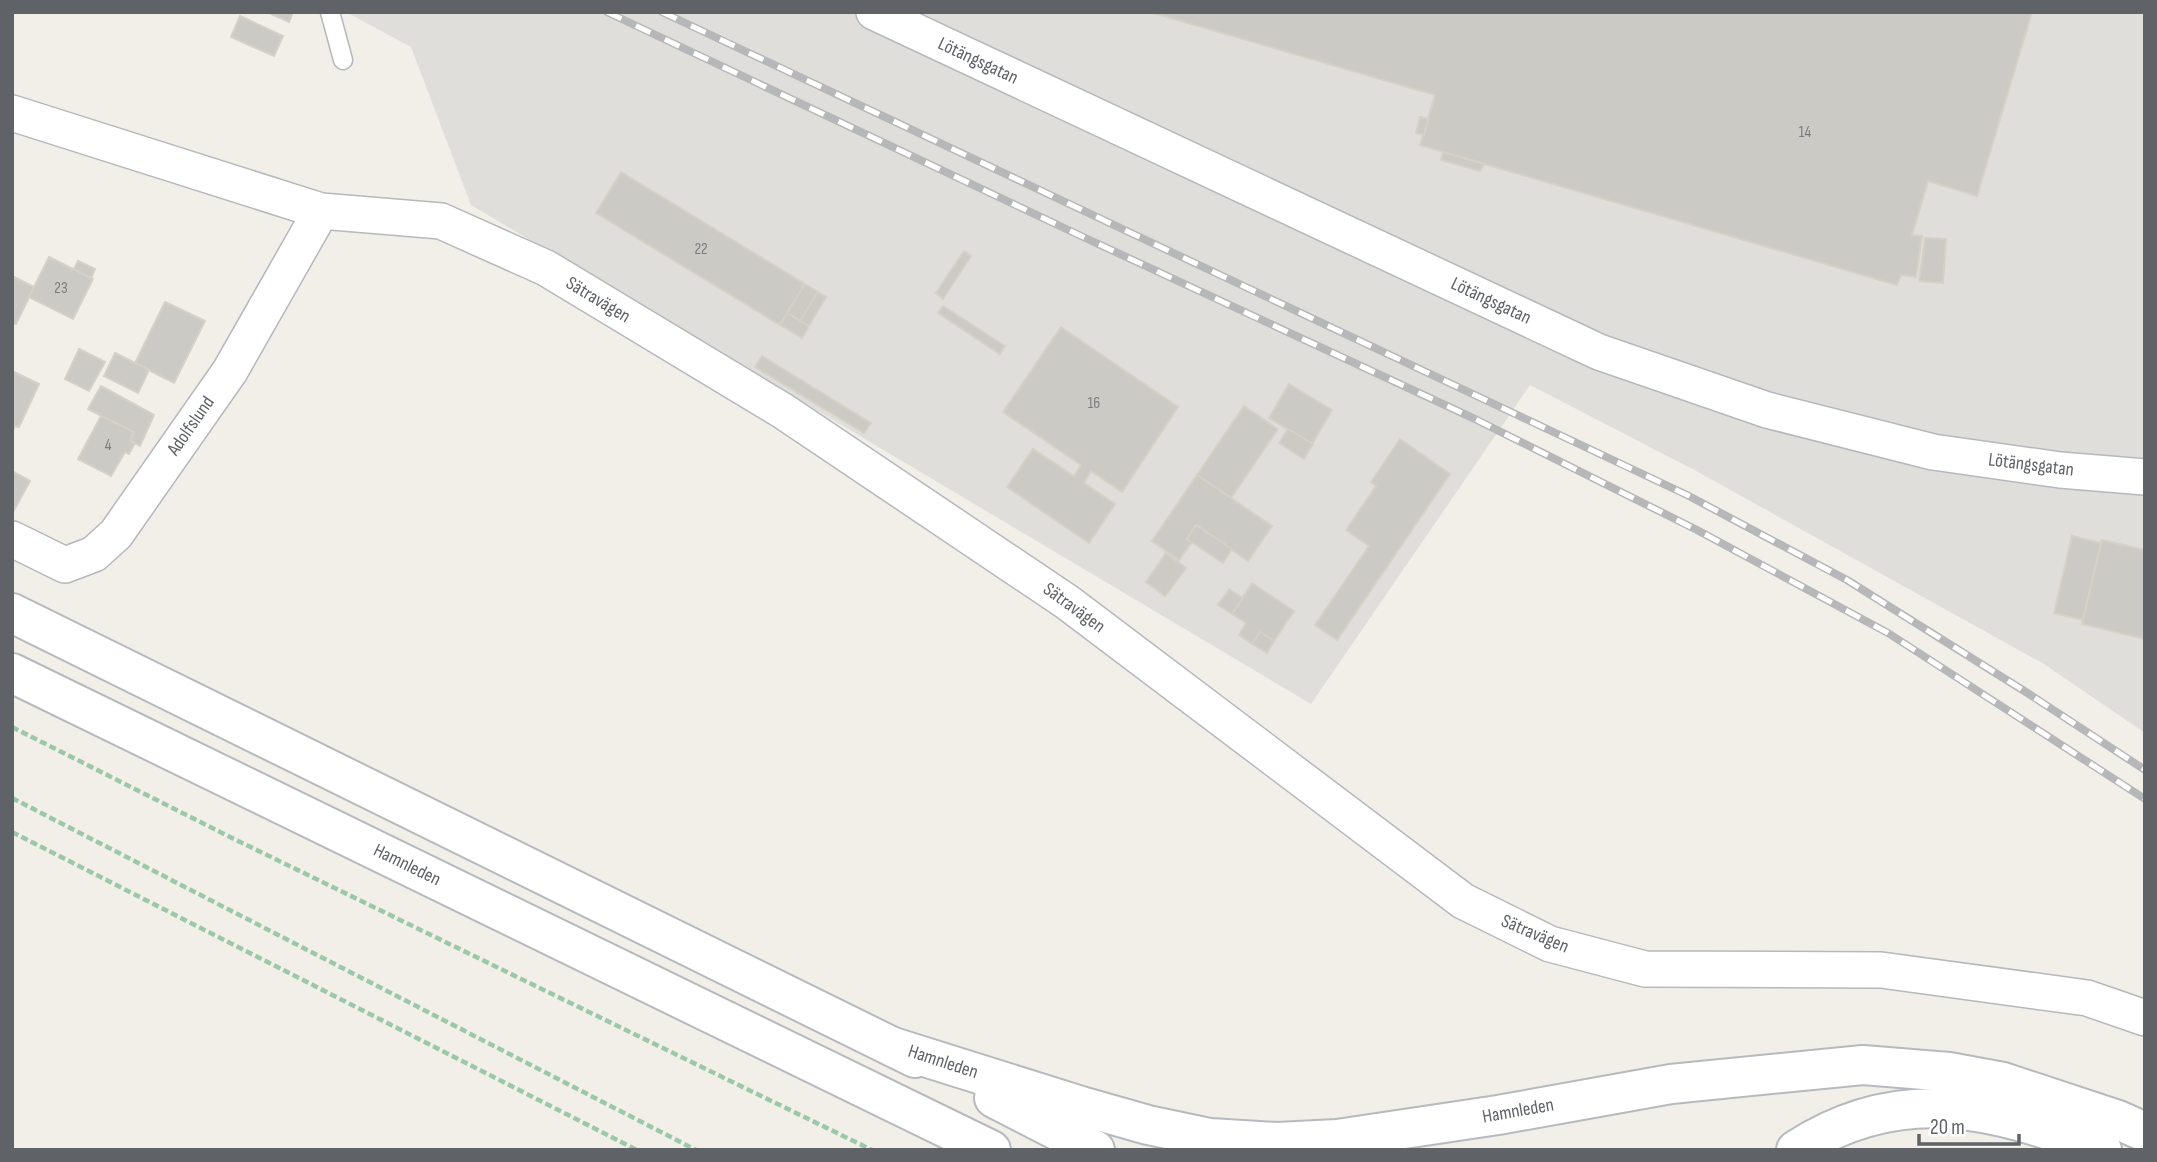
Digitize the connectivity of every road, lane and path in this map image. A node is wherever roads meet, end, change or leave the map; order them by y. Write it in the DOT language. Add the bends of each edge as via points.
graph roads {
  1 [pos="330,12"];
  2 [pos="874,12"];
  3 [pos="343,60"];
  4 [pos="12,113"];
  5 [pos="321,211"];
  6 [pos="2145,477"];
  7 [pos="12,539"];
  8 [pos="12,614"];
  9 [pos="12,673"];
  10 [pos="12,727"];
  11 [pos="12,798"];
  12 [pos="12,832"];
  13 [pos="2145,1018"];
  14 [pos="893,1046"];
  15 [pos="2145,1132"];
  16 [pos="637,1150"];
  17 [pos="696,1150"];
  18 [pos="872,1150"];
  19 [pos="991,1150"];
  20 [pos="1095,1150"];
  21 [pos="1796,1150"];
  22 [pos="2102,1150"];
  1 -- 3 [label="lane"];
  2 -- 6 [label="street, Lötängsgatan" via="1600,352 1767,410 1933,452"];
  4 -- 5 [label="street, Sätravägen"];
  5 -- 7 [label="street, Adolfslund" via="230,371 116,534 94,554 65,565"];
  5 -- 13 [label="street, Sätravägen" via="441,221 546,268 783,411 1056,594 1463,901 1550,944 1645,969 1881,970 2087,998"];
  8 -- 14 [label="main road, Hamnleden"];
  9 -- 19 [label="main road, Hamnleden"];
  10 -- 18 [label="path"];
  11 -- 17 [label="path"];
  12 -- 16 [label="path"];
  14 -- 15 [label="main road, Hamnleden" via="1081,1106 1210,1138 1337,1139 1671,1084 1863,1065 2003,1082"];
  14 -- 20 [label="main road, Hamnleden"];
  21 -- 22 [label="main road" via="1852,1121 1924,1108 1959,1108 2004,1117"];
}
